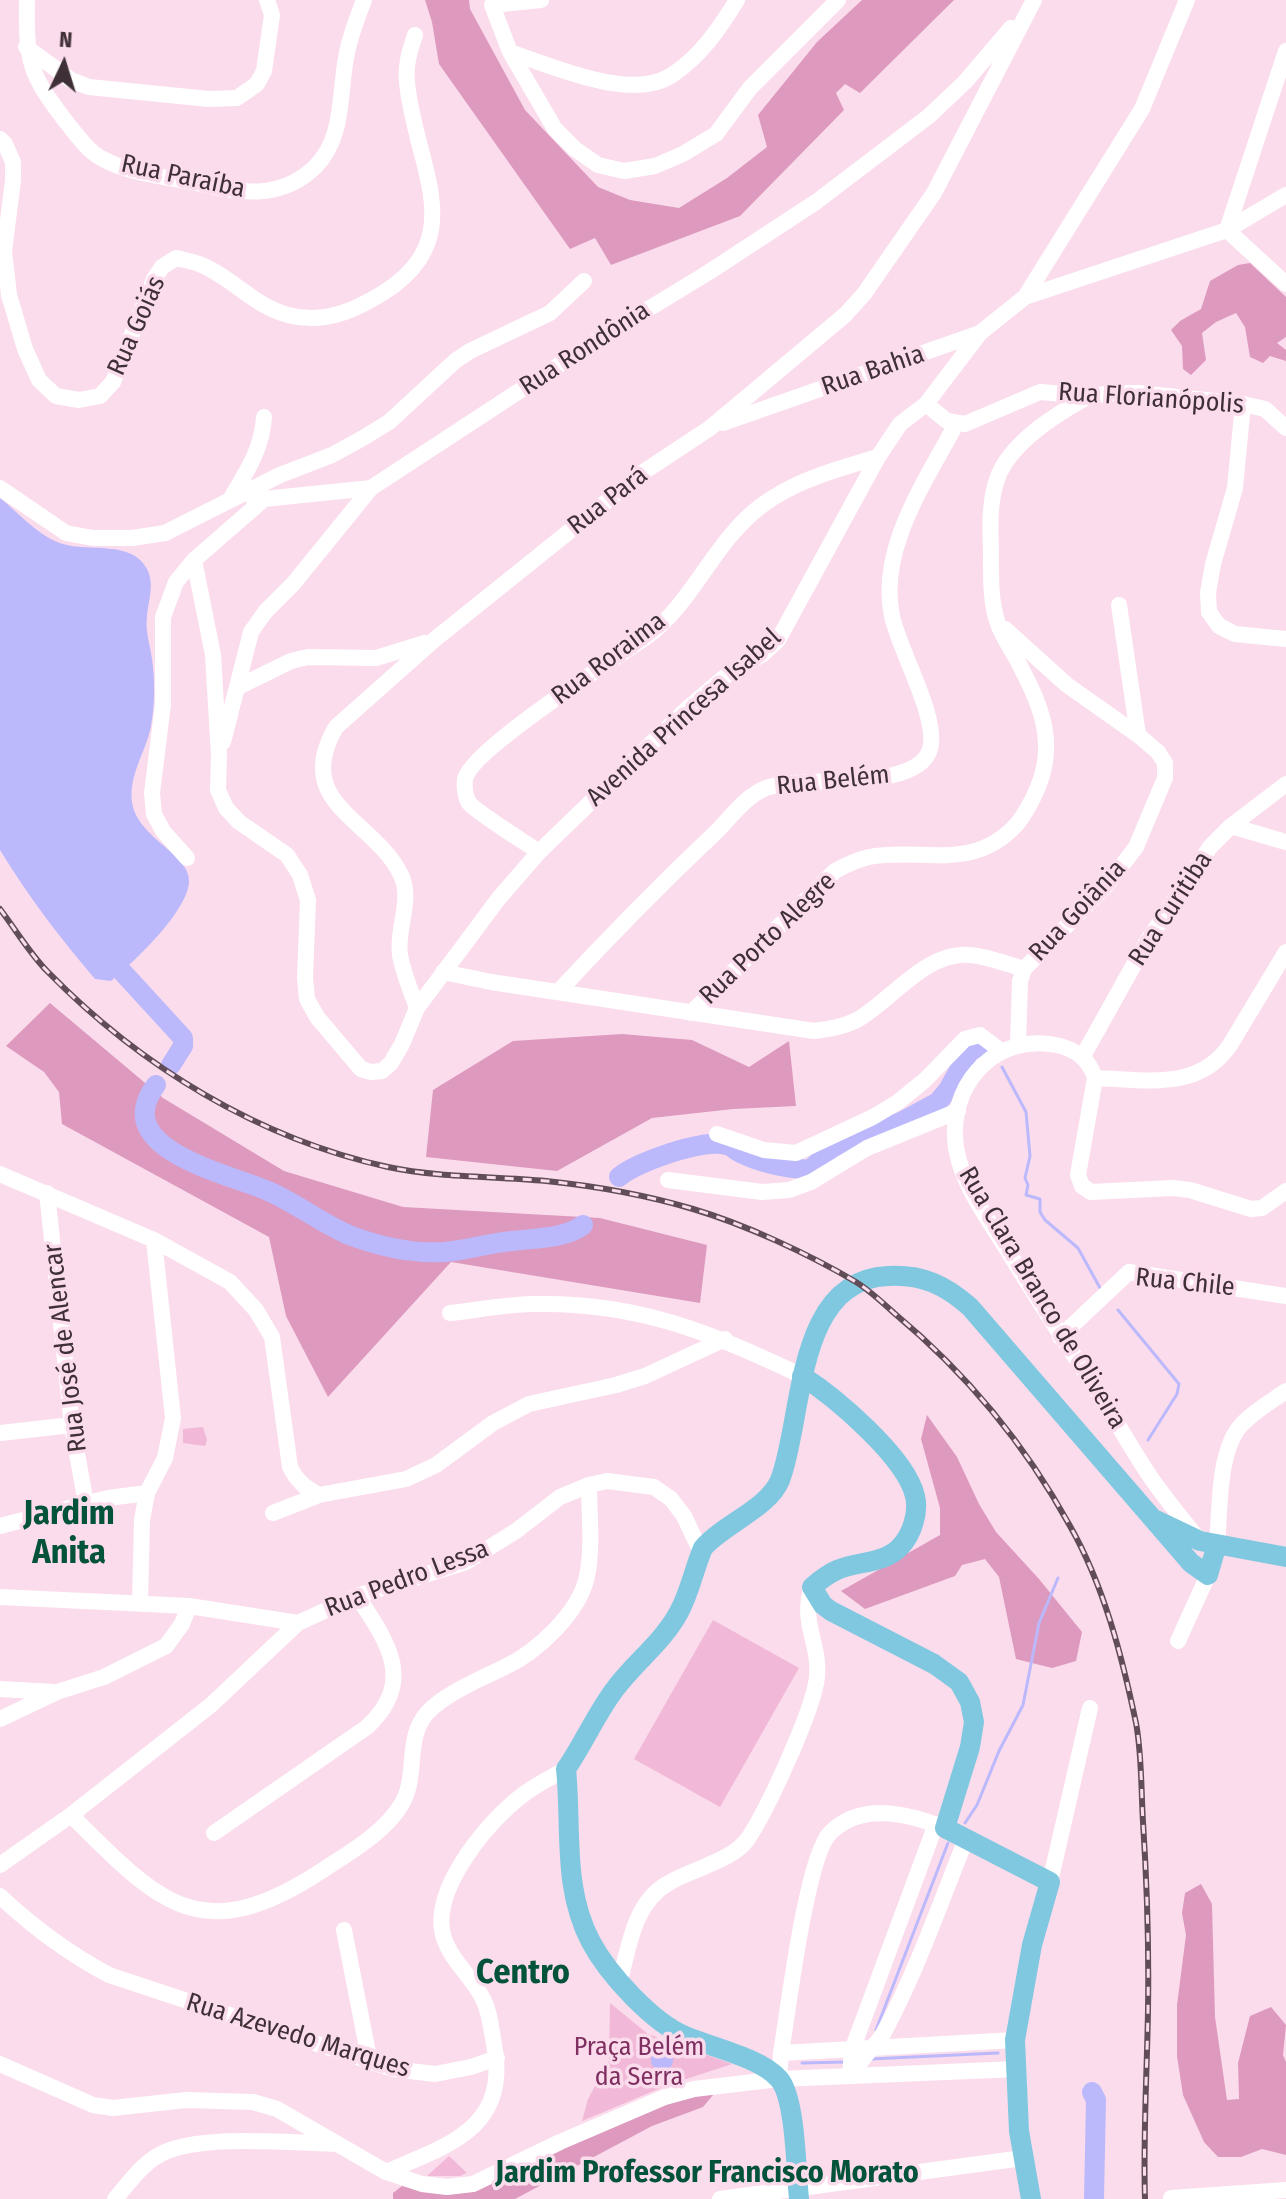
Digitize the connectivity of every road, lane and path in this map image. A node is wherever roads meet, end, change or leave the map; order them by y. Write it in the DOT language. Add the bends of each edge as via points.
graph roads {
  1 [pos="27,0"];
  2 [pos="267,0"];
  3 [pos="364,0"];
  4 [pos="541,0"];
  5 [pos="737,0"];
  6 [pos="838,0"];
  7 [pos="1187,0"];
  8 [pos="1033,1"];
  9 [pos="415,35"];
  10 [pos="26,47"];
  11 [pos="1286,51"];
  12 [pos="510,52"];
  13 [pos="0,139"];
  14 [pos="1286,195"];
  15 [pos="1227,230"];
  16 [pos="584,281"];
  17 [pos="1286,284"];
  18 [pos="1025,297"];
  19 [pos="980,333"];
  20 [pos="1089,396"];
  21 [pos="926,404"];
  22 [pos="1243,404"];
  23 [pos="264,417"];
  24 [pos="956,424"];
  25 [pos="710,428"];
  26 [pos="1286,428"];
  27 [pos="878,457"];
  28 [pos="0,488"];
  29 [pos="371,488"];
  30 [pos="230,499"];
  31 [pos="263,500"];
  32 [pos="194,560"];
  33 [pos="1119,605"];
  34 [pos="998,623"];
  35 [pos="1286,639"];
  36 [pos="434,640"];
  37 [pos="238,687"];
  38 [pos="1138,735"];
  39 [pos="219,755"];
  40 [pos="1286,784"];
  41 [pos="1231,826"];
  42 [pos="1286,842"];
  43 [pos="539,852"];
  44 [pos="187,858"];
  45 [pos="1286,952"];
  46 [pos="1024,969"];
  47 [pos="443,972"];
  48 [pos="558,992"];
  49 [pos="417,1008"];
  50 [pos="691,1013"];
  51 [pos="1018,1044"];
  52 [pos="1001,1051"];
  53 [pos="1083,1056"];
  54 [pos="1095,1078"];
  55 [pos="958,1111"];
  56 [pos="717,1134"];
  57 [pos="0,1174"];
  58 [pos="668,1180"];
  59 [pos="1286,1191"];
  60 [pos="47,1193"];
  61 [pos="154,1240"];
  62 [pos="1286,1296"];
  63 [pos="450,1313"];
  64 [pos="1060,1337"];
  65 [pos="725,1339"];
  66 [pos="805,1366"];
  67 [pos="1286,1391"];
  68 [pos="72,1425"];
  69 [pos="0,1433"];
  70 [pos="589,1485"];
  71 [pos="147,1493"];
  72 [pos="319,1495"];
  73 [pos="86,1504"];
  74 [pos="273,1513"];
  75 [pos="1149,1517"];
  76 [pos="0,1526"];
  77 [pos="1209,1542"];
  78 [pos="701,1552"];
  79 [pos="1286,1557"];
  80 [pos="1208,1575"];
  81 [pos="812,1587"];
  82 [pos="357,1596"];
  83 [pos="0,1597"];
  84 [pos="140,1603"];
  85 [pos="189,1606"];
  86 [pos="298,1623"];
  87 [pos="1178,1641"];
  88 [pos="0,1689"];
  89 [pos="57,1692"];
  90 [pos="1090,1708"];
  91 [pos="0,1719"];
  92 [pos="566,1769"];
  93 [pos="535,1788"];
  94 [pos="570,1805"];
  95 [pos="71,1815"];
  96 [pos="941,1826"];
  97 [pos="214,1833"];
  98 [pos="966,1839"];
  99 [pos="0,1865"];
  100 [pos="1050,1882"];
  101 [pos="0,1896"];
  102 [pos="344,1930"];
  103 [pos="620,1980"];
  104 [pos="1015,2040"];
  105 [pos="871,2048"];
  106 [pos="852,2050"];
  107 [pos="781,2053"];
  108 [pos="497,2058"];
  109 [pos="370,2063"];
  110 [pos="0,2064"];
  111 [pos="1017,2069"];
  112 [pos="853,2076"];
  113 [pos="779,2079"];
  114 [pos="340,2144"];
  115 [pos="1023,2158"];
  116 [pos="386,2172"];
  117 [pos="1286,2190"];
  118 [pos="798,2194"];
  119 [pos="1171,2198"];
  120 [pos="115,2199"];
  121 [pos="720,2199"];
  122 [pos="1031,2199"];
  1 -- 10 [label="street"];
  2 -- 10 [label="street" via="272,15 264,71 257,84 237,98 89,87"];
  3 -- 10 [label="street, Rua Paraíba" via="345,58 332,145 290,186 263,193 201,185 99,157 43,92"];
  4 -- 12 [label="street" via="492,5"];
  5 -- 12 [label="street" via="700,52 670,77 640,84 613,84"];
  6 -- 12 [label="street" via="750,88 716,134 655,166 624,171 598,165 555,129"];
  7 -- 18 [label="street, Rua Bahia" via="1142,109"];
  8 -- 25 [label="street, Rua Pará" via="934,193 864,294"];
  8 -- 29 [label="street, Rua Rondônia" via="965,82 893,146 749,246"];
  9 -- 13 [label="street, Rua Goiás" via="407,82 434,218 427,244 408,273 380,296 345,314 289,316 258,303 200,264 176,258 154,279 113,382 100,396 56,396 39,380 25,349 9,295 4,251 13,162"];
  11 -- 15 [label="street"];
  14 -- 15 [label="street, Rua Bahia"];
  15 -- 17 [label="street"];
  15 -- 18 [label="street, Rua Bahia"];
  16 -- 30 [label="street" via="550,313 455,361 389,422 332,455"];
  18 -- 19 [label="street, Rua Bahia"];
  19 -- 21 [label="street, Avenida Princesa Isabel"];
  19 -- 25 [label="street, Rua Bahia"];
  20 -- 22 [label="street, Rua Florianópolis" via="1139,393"];
  20 -- 24 [label="street, Rua Florianópolis" via="1040,392 978,421"];
  20 -- 34 [label="street, Rua Porto Alegre" via="1022,442 999,473 991,504"];
  21 -- 24 [label="street"];
  21 -- 27 [label="street, Avenida Princesa Isabel" via="900,424"];
  22 -- 26 [label="street, Rua Florianópolis" via="1265,409"];
  22 -- 35 [label="street" via="1235,488 1213,564 1209,612 1219,626 1235,634"];
  23 -- 30 [label="street" via="258,450"];
  24 -- 48 [label="street, Rua Belém" via="901,530 889,590 892,617 931,729 930,750 920,766 885,778 790,782 763,789 649,895"];
  25 -- 36 [label="street, Rua Pará" via="642,473"];
  27 -- 43 [label="street, Avenida Princesa Isabel" via="778,640 689,707"];
  27 -- 43 [label="street, Rua Roraima" via="786,489 761,506 733,530 661,625 474,764 465,776 469,804"];
  28 -- 30 [label="street" via="66,533 93,538 165,533"];
  29 -- 31 [label="street"];
  29 -- 37 [label="street, Rua Rondônia" via="251,632"];
  30 -- 31 [label="street"];
  31 -- 32 [label="street"];
  32 -- 39 [label="street, Rua Rondônia" via="213,655"];
  32 -- 44 [label="street" via="176,582 163,617 163,704 152,793 163,831"];
  33 -- 38 [label="street"];
  34 -- 38 [label="street, Rua Goiânia" via="1067,685"];
  34 -- 50 [label="street, Rua Porto Alegre" via="1032,688 1048,746 1045,768 1017,823 994,843 969,852 869,857 835,871"];
  36 -- 37 [label="street" via="376,658 291,661"];
  36 -- 49 [label="street, Rua Pará" via="336,727 321,767 333,800 402,877 400,954"];
  37 -- 39 [label="street, Rua Rondônia"];
  38 -- 46 [label="street, Rua Goiânia" via="1165,763 1165,778 1136,847 1107,885"];
  39 -- 49 [label="street, Rua Rondônia" via="218,790 226,808 287,855 300,875 308,900 307,999 317,1017 351,1060 371,1072 391,1063"];
  40 -- 41 [label="street, Rua Curitiba"];
  41 -- 42 [label="street"];
  41 -- 53 [label="street, Rua Curitiba" via="1168,907"];
  43 -- 47 [label="street, Avenida Princesa Isabel"];
  45 -- 54 [label="street" via="1230,1045 1207,1070 1184,1078"];
  46 -- 50 [label="street" via="968,955 950,956 928,966 854,1022 837,1028 814,1031"];
  46 -- 51 [label="street, Rua Goiânia"];
  47 -- 48 [label="street"];
  47 -- 49 [label="street, Avenida Princesa Isabel"];
  48 -- 50 [label="street"];
  51 -- 52 [label="street, Rua Clara Branco de Oliveira"];
  51 -- 53 [label="street, Rua Clara Branco de Oliveira" via="1042,1043"];
  52 -- 55 [label="street, Rua Clara Branco de Oliveira" via="979,1067"];
  52 -- 56 [label="street" via="980,1035 965,1039 898,1102 796,1153 764,1150"];
  53 -- 54 [label="street"];
  54 -- 59 [label="street" via="1078,1175 1091,1192 1172,1188 1251,1209 1262,1208"];
  55 -- 58 [label="street" via="867,1148 789,1190 762,1192"];
  55 -- 64 [label="street, Rua Clara Branco de Oliveira" via="955,1136 972,1189"];
  57 -- 60 [label="street"];
  60 -- 61 [label="street"];
  60 -- 68 [label="street, Rua José de Alencar"];
  61 -- 71 [label="street" via="173,1418 165,1458"];
  61 -- 72 [label="street" via="230,1282 256,1310 272,1337 290,1467 305,1488"];
  62 -- 64 [label="street, Rua Chile" via="1129,1272"];
  63 -- 65 [label="street" via="576,1305 668,1319"];
  64 -- 77 [label="street, Rua Clara Branco de Oliveira" via="1153,1481"];
  65 -- 66 [label="street"];
  65 -- 72 [label="street" via="645,1376 529,1404 415,1476"];
  66 -- 75 [label="main road" via="830,1306 861,1282 905,1275 932,1280 970,1307"];
  66 -- 78 [label="main road" via="779,1483"];
  66 -- 81 [label="main road" via="878,1440 910,1483 917,1509 911,1532 887,1557 838,1570"];
  67 -- 77 [label="street" via="1239,1426 1230,1441"];
  68 -- 69 [label="street"];
  68 -- 73 [label="street, Rua José de Alencar"];
  70 -- 78 [label="street, Rua Pedro Lessa" via="627,1482 663,1492 684,1516"];
  70 -- 82 [label="street, Rua Pedro Lessa" via="560,1497 466,1562"];
  70 -- 95 [label="street" via="587,1577 568,1615 538,1647 428,1713 417,1730 403,1803 360,1845 304,1882 252,1906 207,1912 175,1902 131,1876"];
  71 -- 73 [label="street"];
  71 -- 84 [label="street"];
  72 -- 74 [label="street"];
  73 -- 76 [label="street"];
  75 -- 77 [label="main road"];
  75 -- 80 [label="main road"];
  77 -- 79 [label="main road"];
  77 -- 80 [label="main road"];
  78 -- 92 [label="main road" via="679,1612 598,1711"];
  80 -- 87 [label="street"];
  81 -- 96 [label="main road" via="831,1611 959,1682 970,1702 970,1747"];
  81 -- 103 [label="street" via="807,1622 817,1678 812,1702 772,1792 737,1850 665,1884 647,1901"];
  82 -- 86 [label="street, Rua Pedro Lessa"];
  82 -- 97 [label="street" via="391,1655 392,1691 383,1712"];
  83 -- 84 [label="street"];
  84 -- 85 [label="street"];
  85 -- 86 [label="street"];
  85 -- 89 [label="street" via="166,1646 104,1677"];
  86 -- 95 [label="street, Rua Pedro Lessa" via="211,1705"];
  88 -- 89 [label="street"];
  89 -- 91 [label="street"];
  90 -- 100 [label="street"];
  92 -- 93 [label="street"];
  92 -- 94 [label="main road"];
  93 -- 94 [label="street" via="558,1793"];
  93 -- 108 [label="street" via="509,1806 478,1840 454,1875 442,1914 444,1941 483,1998"];
  94 -- 103 [label="main road" via="572,1882 581,1918 600,1957"];
  95 -- 99 [label="street, Rua Pedro Lessa"];
  96 -- 98 [label="main road"];
  96 -- 106 [label="street"];
  96 -- 107 [label="street" via="892,1812 871,1813 830,1834 816,1859"];
  98 -- 100 [label="main road"];
  98 -- 105 [label="street" via="911,1974"];
  100 -- 104 [label="main road"];
  101 -- 109 [label="street, Rua Azevedo Marques" via="72,1955 109,1975"];
  102 -- 109 [label="street"];
  103 -- 113 [label="main road" via="662,2024"];
  104 -- 105 [label="street"];
  104 -- 111 [label="main road"];
  105 -- 106 [label="street"];
  105 -- 112 [label="street"];
  106 -- 107 [label="street"];
  106 -- 112 [label="street"];
  107 -- 113 [label="street"];
  108 -- 109 [label="street, Rua Azevedo Marques" via="435,2074"];
  108 -- 116 [label="street" via="494,2093 472,2129 441,2149"];
  110 -- 114 [label="street" via="93,2105 253,2102 277,2109"];
  111 -- 112 [label="street"];
  111 -- 115 [label="main road"];
  112 -- 113 [label="street"];
  113 -- 116 [label="street" via="665,2097 473,2184 422,2184"];
  113 -- 118 [label="main road" via="793,2126"];
  114 -- 116 [label="street"];
  114 -- 120 [label="street" via="175,2148 141,2169"];
  115 -- 118 [label="street"];
  115 -- 122 [label="main road"];
  117 -- 119 [label="street"];
  118 -- 121 [label="street"];
}
